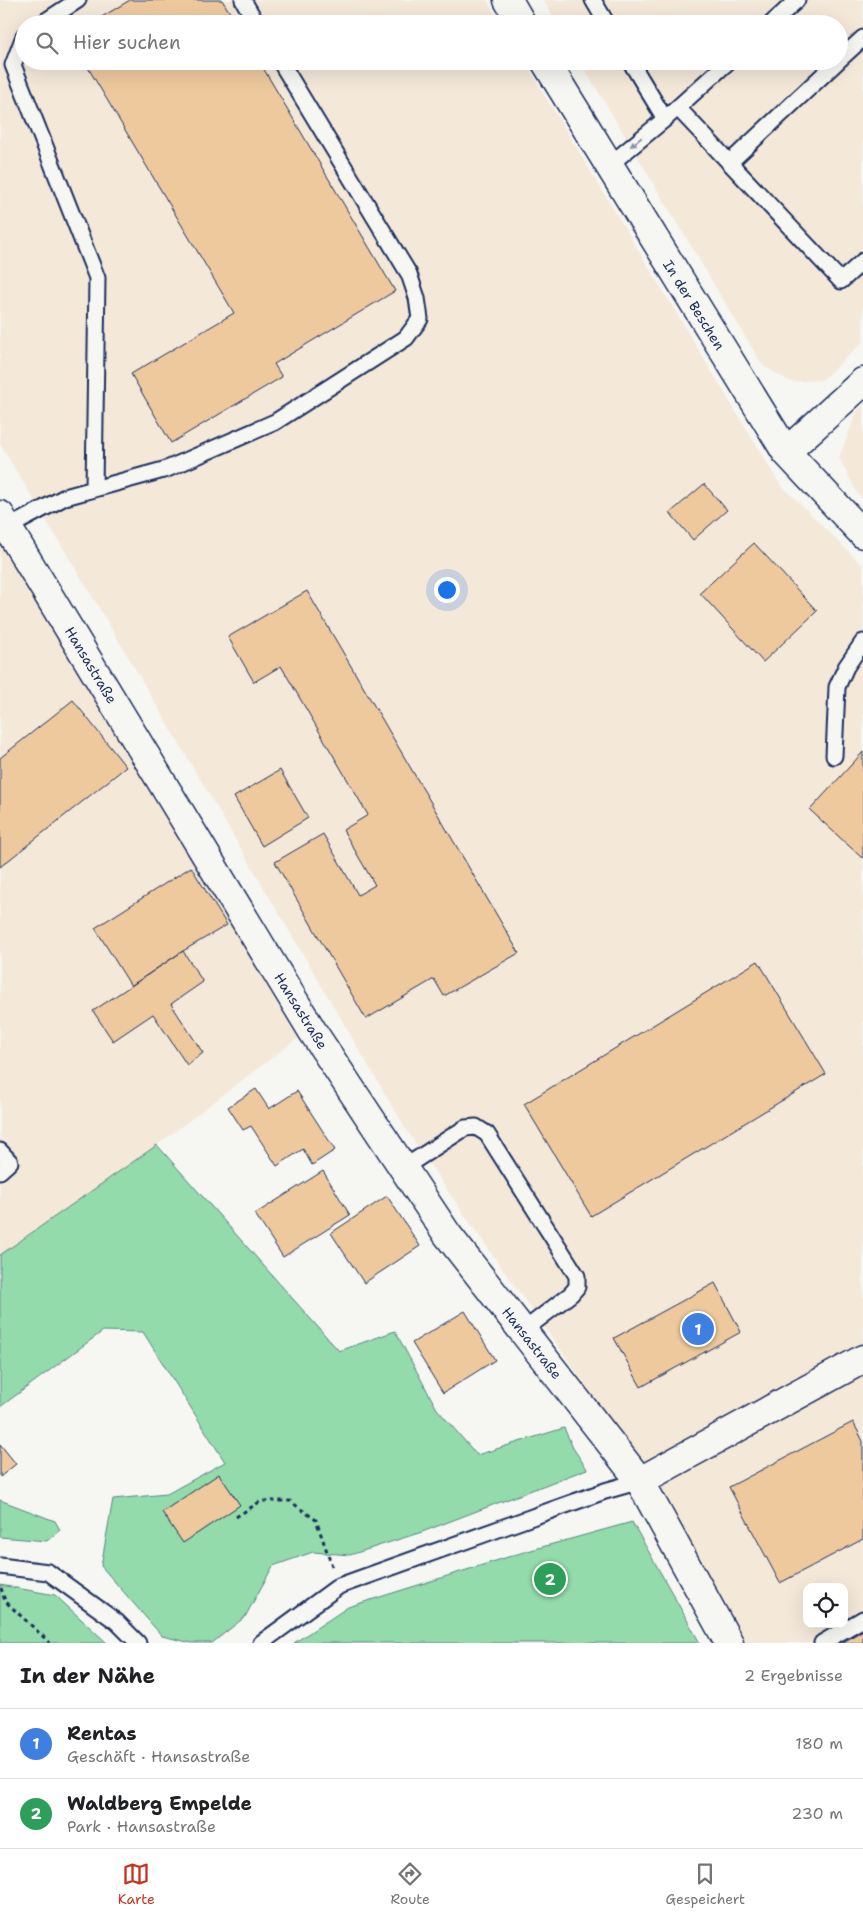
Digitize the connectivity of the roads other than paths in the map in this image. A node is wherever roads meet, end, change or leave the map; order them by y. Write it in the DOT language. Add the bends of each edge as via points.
graph roads {
  1 [pos="78,0"];
  2 [pos="243,0"];
  3 [pos="508,0"];
  4 [pos="593,0"];
  5 [pos="797,0"];
  6 [pos="56,15"];
  7 [pos="252,15"];
  8 [pos="517,15"];
  9 [pos="602,15"];
  10 [pos="781,15"];
  11 [pos="863,38"];
  12 [pos="848,52"];
  13 [pos="15,60"];
  14 [pos="285,70"];
  15 [pos="550,70"];
  16 [pos="635,70"];
  17 [pos="719,70"];
  18 [pos="829,70"];
  19 [pos="678,108"];
  20 [pos="665,119"];
  21 [pos="729,163"];
  22 [pos="608,166"];
  23 [pos="863,261"];
  24 [pos="863,382"];
  25 [pos="786,452"];
  26 [pos="94,489"];
  27 [pos="4,522"];
  28 [pos="863,534"];
  29 [pos="863,642"];
  30 [pos="834,756"];
  31 [pos="0,1151"];
  32 [pos="403,1168"];
  33 [pos="0,1171"];
  34 [pos="523,1331"];
  35 [pos="863,1359"];
  36 [pos="640,1481"];
  37 [pos="0,1566"];
  38 [pos="863,1619"];
  39 [pos="138,1643"];
  40 [pos="261,1643"];
  41 [pos="729,1643"];
  42 [pos="822,1643"];
  1 -- 6 [label="lane"];
  2 -- 7 [label="lane"];
  3 -- 8 [label="street"];
  4 -- 9 [label="lane"];
  5 -- 10 [label="lane"];
  11 -- 12 [label="lane"];
  13 -- 26 [label="lane" via="13,65 97,278"];
  14 -- 26 [label="lane" via="409,274 420,319 406,338 275,422 167,469"];
  15 -- 22 [label="street, In der Beschen"];
  16 -- 20 [label="lane"];
  17 -- 19 [label="lane"];
  18 -- 21 [label="lane"];
  19 -- 20 [label="lane"];
  19 -- 21 [label="lane"];
  20 -- 22 [label="lane, one-way"];
  21 -- 23 [label="lane" via="841,281"];
  22 -- 25 [label="street, In der Beschen"];
  24 -- 25 [label="street"];
  25 -- 28 [label="street, In der Beschen"];
  26 -- 27 [label="lane"];
  27 -- 32 [label="street, Hansastraße" via="313,1032"];
  29 -- 30 [label="lane" via="837,686"];
  31 -- 33 [label="lane" via="10,1162"];
  32 -- 34 [label="street, Hansastraße" via="446,1234"];
  32 -- 34 [label="lane" via="465,1128 476,1127 487,1134 577,1276 577,1287 571,1294"];
  34 -- 36 [label="street, Hansastraße"];
  35 -- 36 [label="street"];
  36 -- 40 [label="lane" via="338,1586"];
  36 -- 41 [label="street, Hansastraße"];
  37 -- 39 [label="lane" via="48,1572 117,1622"];
  38 -- 42 [label="lane"];
}
